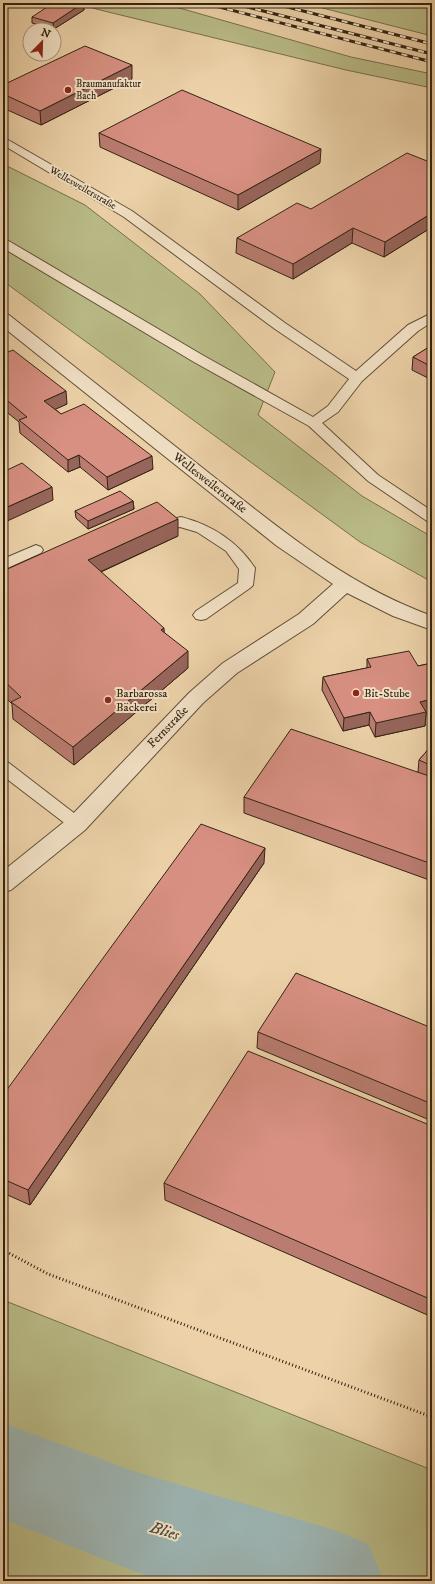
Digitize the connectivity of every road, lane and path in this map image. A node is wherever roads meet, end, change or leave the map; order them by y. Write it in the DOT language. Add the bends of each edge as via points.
graph roads {
  1 [pos="3,140"];
  2 [pos="3,243"];
  3 [pos="432,317"];
  4 [pos="3,319"];
  5 [pos="357,378"];
  6 [pos="314,423"];
  7 [pos="432,518"];
  8 [pos="166,525"];
  9 [pos="36,550"];
  10 [pos="3,565"];
  11 [pos="345,584"];
  12 [pos="201,614"];
  13 [pos="432,623"];
  14 [pos="3,767"];
  15 [pos="77,824"];
  16 [pos="3,884"];
  17 [pos="3,1250"];
  18 [pos="432,1417"];
  1 -- 5 [label="lane, Wellesweilerstraße" via="128,214 280,326"];
  2 -- 6 [label="lane" via="199,359"];
  3 -- 5 [label="lane" via="413,328"];
  4 -- 11 [label="street, Wellesweilerstraße" via="270,531"];
  5 -- 6 [label="lane" via="333,409"];
  6 -- 7 [label="lane" via="373,478"];
  8 -- 12 [label="lane" via="181,522 202,529 231,548 247,568 245,585"];
  9 -- 10 [label="lane"];
  11 -- 13 [label="street, Wellesweilerstraße" via="382,603"];
  11 -- 15 [label="street, Fernstraße" via="306,619 230,668 196,698"];
  14 -- 15 [label="lane"];
  15 -- 16 [label="street, Fernstraße"];
  17 -- 18 [label="path" via="48,1274"];
}
